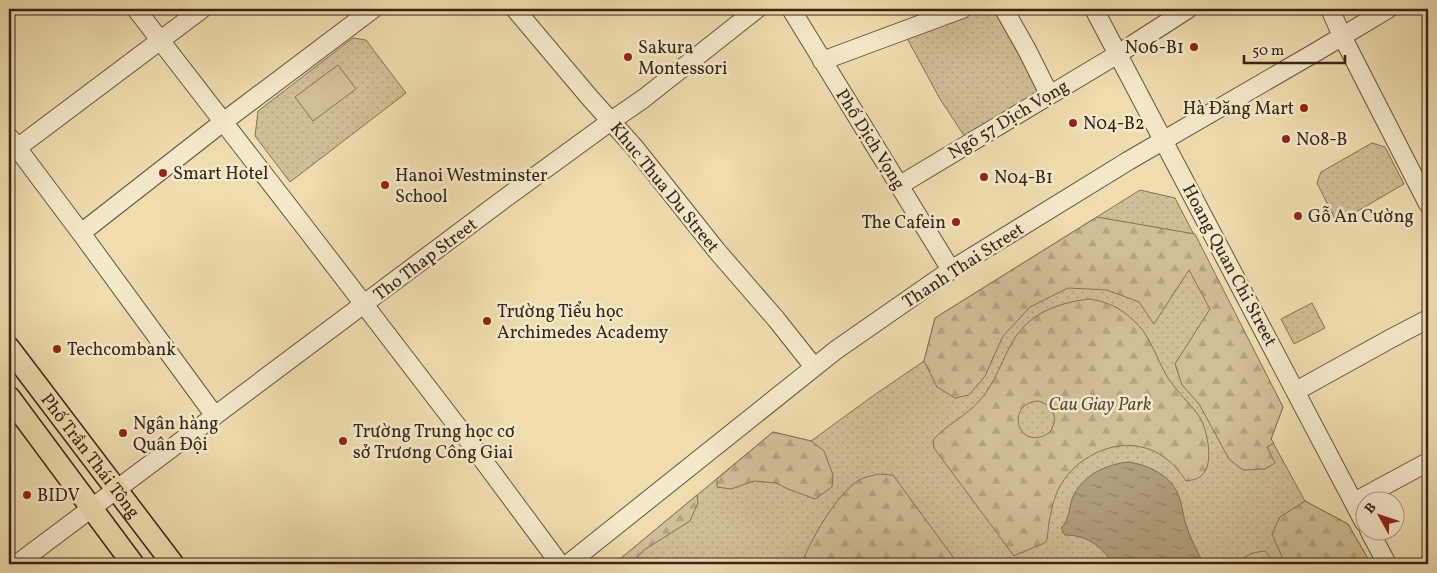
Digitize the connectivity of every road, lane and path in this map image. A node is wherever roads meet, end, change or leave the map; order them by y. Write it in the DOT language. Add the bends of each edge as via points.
graph roads {
  1 [pos="136,9"];
  2 [pos="202,9"];
  3 [pos="374,9"];
  4 [pos="515,9"];
  5 [pos="757,9"];
  6 [pos="791,9"];
  7 [pos="962,9"];
  8 [pos="1004,9"];
  9 [pos="1094,9"];
  10 [pos="1188,9"];
  11 [pos="1330,9"];
  12 [pos="1388,9"];
  13 [pos="1342,36"];
  14 [pos="160,40"];
  15 [pos="1118,54"];
  16 [pos="822,61"];
  17 [pos="1049,94"];
  18 [pos="610,121"];
  19 [pos="223,122"];
  20 [pos="1164,141"];
  21 [pos="12,146"];
  22 [pos="900,185"];
  23 [pos="1428,204"];
  24 [pos="81,233"];
  25 [pos="951,270"];
  26 [pos="364,305"];
  27 [pos="1428,319"];
  28 [pos="9,348"];
  29 [pos="814,367"];
  30 [pos="1296,391"];
  31 [pos="9,397"];
  32 [pos="215,416"];
  33 [pos="1428,462"];
  34 [pos="116,490"];
  35 [pos="1376,490"];
  36 [pos="1354,502"];
  37 [pos="92,508"];
  38 [pos="1374,540"];
  39 [pos="16,564"];
  40 [pos="133,564"];
  41 [pos="173,564"];
  42 [pos="560,564"];
  43 [pos="568,564"];
  44 [pos="1387,564"];
  1 -- 14 [label="street"];
  2 -- 14 [label="street"];
  3 -- 19 [label="street"];
  4 -- 18 [label="street, Khuc Thua Du Street"];
  5 -- 18 [label="street, Tho Thap Street"];
  6 -- 16 [label="street, Phố Dịch Vọng"];
  7 -- 16 [label="street"];
  8 -- 17 [label="street"];
  9 -- 15 [label="street, Hoang Quan Chi Street"];
  10 -- 15 [label="street, Ngõ 57 Dịch Vọng"];
  11 -- 13 [label="street"];
  12 -- 13 [label="street, Thanh Thai Street"];
  13 -- 20 [label="street, Thanh Thai Street"];
  13 -- 23 [label="street"];
  14 -- 19 [label="street"];
  14 -- 21 [label="street"];
  15 -- 17 [label="street, Ngõ 57 Dịch Vọng"];
  15 -- 20 [label="street, Hoang Quan Chi Street"];
  16 -- 22 [label="street, Phố Dịch Vọng"];
  17 -- 22 [label="street, Ngõ 57 Dịch Vọng"];
  18 -- 26 [label="street, Tho Thap Street"];
  18 -- 29 [label="street, Khuc Thua Du Street"];
  19 -- 24 [label="street"];
  19 -- 26 [label="street"];
  20 -- 25 [label="street, Thanh Thai Street"];
  20 -- 30 [label="street, Hoang Quan Chi Street"];
  21 -- 24 [label="street"];
  22 -- 25 [label="street, Phố Dịch Vọng"];
  24 -- 32 [label="street"];
  25 -- 29 [label="street, Thanh Thai Street"];
  26 -- 32 [label="street, Tho Thap Street"];
  26 -- 42 [label="street"];
  27 -- 30 [label="street"];
  28 -- 34 [label="main road, Phố Trần Thái Tông"];
  29 -- 43 [label="street, Thanh Thai Street"];
  30 -- 36 [label="street, Hoang Quan Chi Street"];
  31 -- 37 [label="main road, Phố Trần Thái Tông"];
  32 -- 34 [label="street, Tho Thap Street"];
  33 -- 35 [label="street"];
  34 -- 37 [label="street, Tho Thap Street"];
  34 -- 41 [label="main road, Phố Trần Thái Tông"];
  37 -- 39 [label="street, Tho Thap Street"];
  37 -- 40 [label="main road, Phố Trần Thái Tông"];
  38 -- 44 [label="street"];
}
